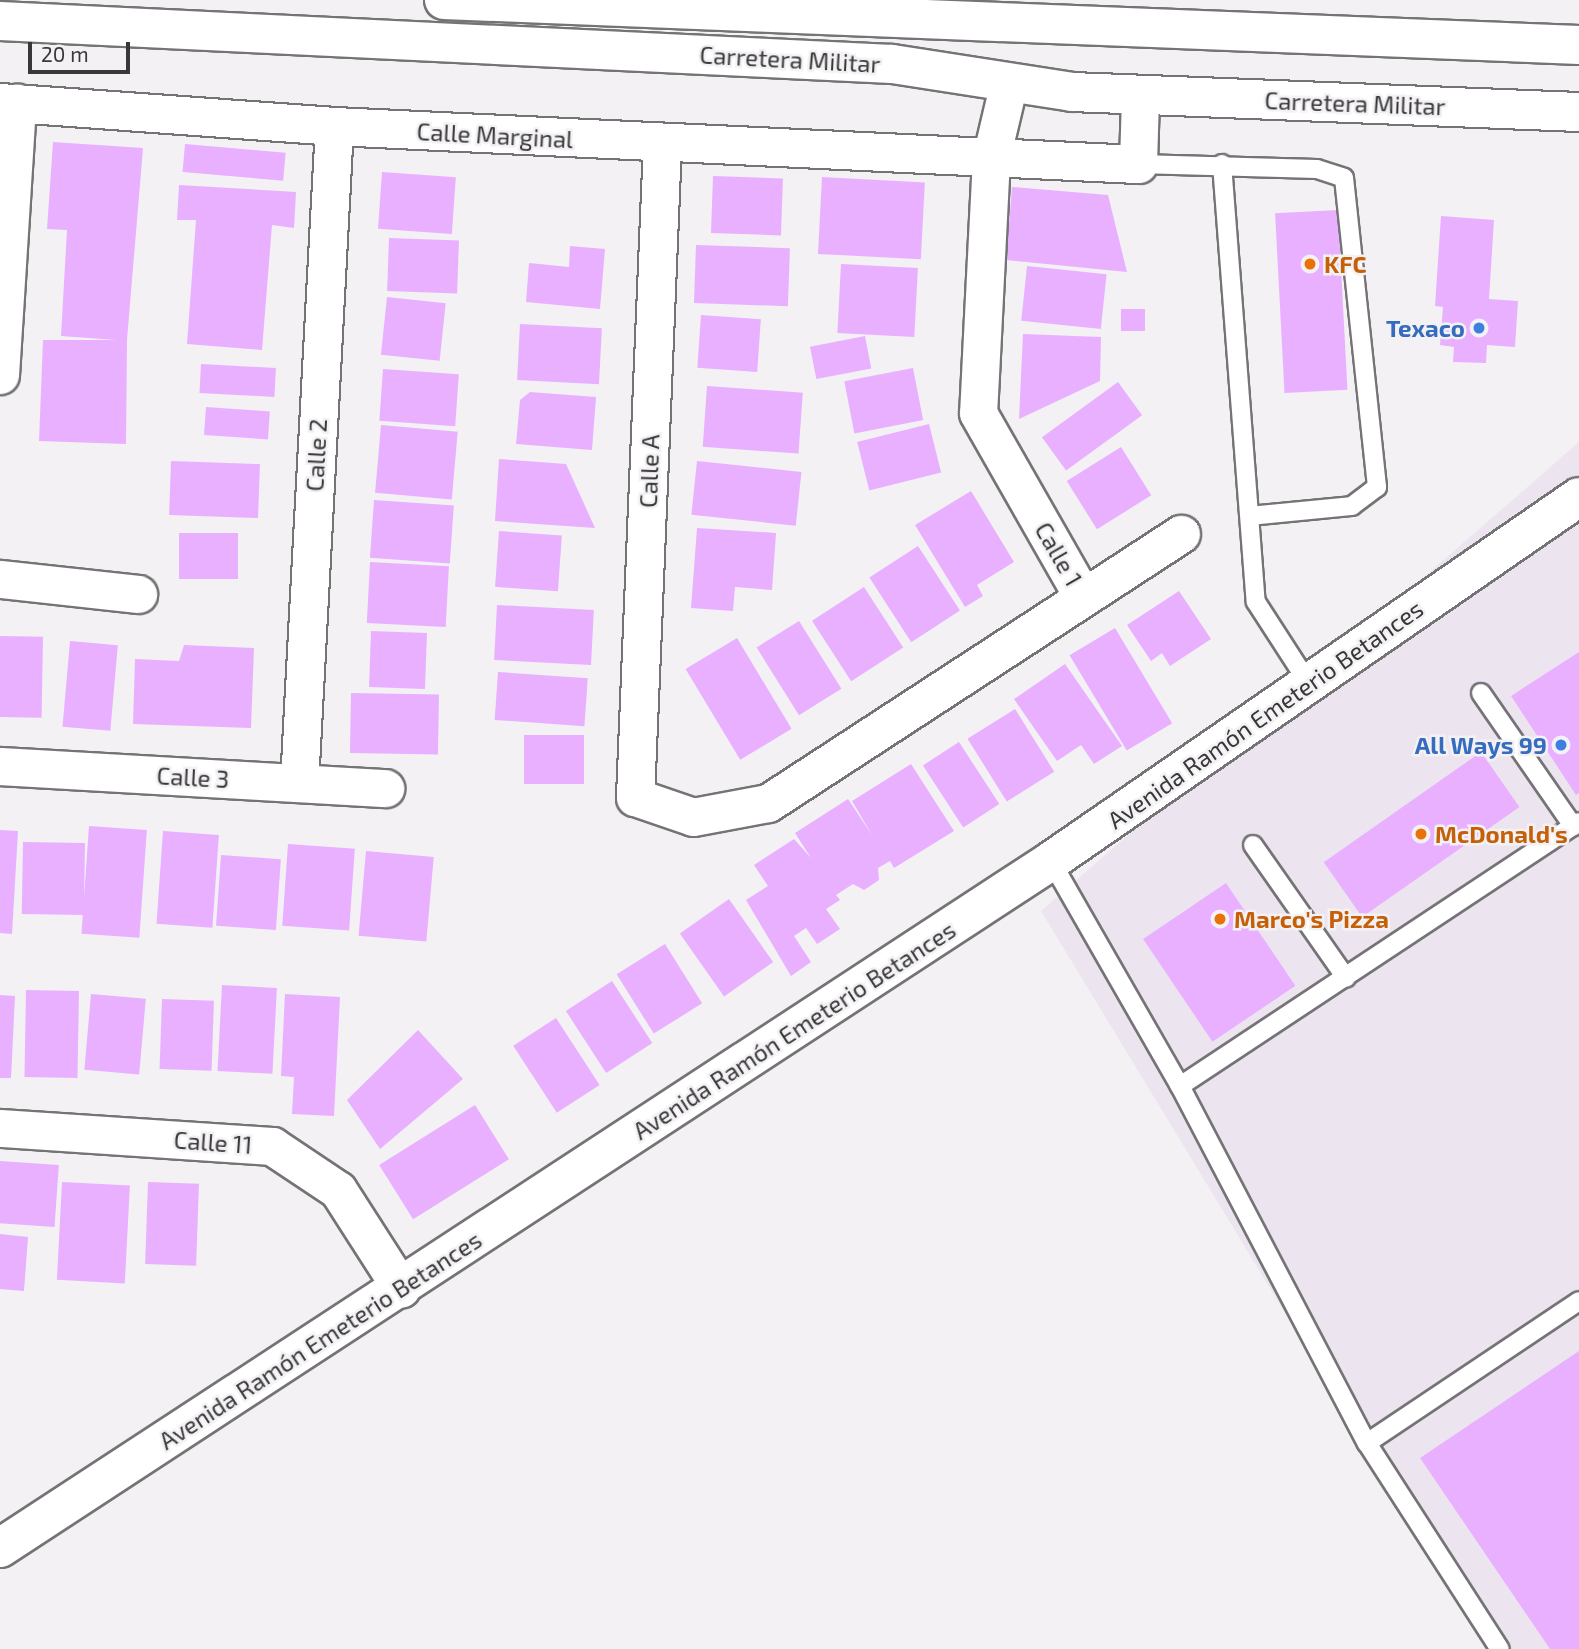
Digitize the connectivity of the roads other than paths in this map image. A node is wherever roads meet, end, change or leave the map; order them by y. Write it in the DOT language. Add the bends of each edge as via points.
graph roads {
  1 [pos="444,0"];
  2 [pos="0,21"];
  3 [pos="1579,44"];
  4 [pos="1009,82"];
  5 [pos="1140,94"];
  6 [pos="8,102"];
  7 [pos="1579,112"];
  8 [pos="334,126"];
  9 [pos="662,144"];
  10 [pos="991,158"];
  11 [pos="1138,164"];
  12 [pos="1222,164"];
  13 [pos="0,375"];
  14 [pos="1579,497"];
  15 [pos="1250,516"];
  16 [pos="1181,534"];
  17 [pos="0,579"];
  18 [pos="138,594"];
  19 [pos="1083,597"];
  20 [pos="1309,684"];
  21 [pos="1482,693"];
  22 [pos="0,766"];
  23 [pos="299,783"];
  24 [pos="385,788"];
  25 [pos="693,817"];
  26 [pos="1576,824"];
  27 [pos="1253,845"];
  28 [pos="1051,861"];
  29 [pos="1346,978"];
  30 [pos="1180,1086"];
  31 [pos="0,1128"];
  32 [pos="401,1288"];
  33 [pos="1579,1301"];
  34 [pos="1367,1443"];
  35 [pos="0,1548"];
  36 [pos="1500,1649"];
  1 -- 3 [label="main road, Carretera Militar"];
  2 -- 4 [label="main road, Carretera Militar" via="892,64"];
  4 -- 5 [label="main road, Carretera Militar"];
  4 -- 10 [label="street"];
  5 -- 7 [label="main road, Carretera Militar"];
  5 -- 11 [label="street"];
  6 -- 8 [label="street, Calle Marginal"];
  6 -- 13 [label="street"];
  8 -- 9 [label="street, Calle Marginal"];
  8 -- 23 [label="street, Calle 2"];
  9 -- 10 [label="street, Calle Marginal"];
  9 -- 25 [label="street, Calle A" via="635,797"];
  10 -- 11 [label="street, Calle Marginal"];
  10 -- 19 [label="street, Calle 1" via="978,413"];
  11 -- 12 [label="lane"];
  12 -- 15 [label="lane"];
  12 -- 15 [label="lane" via="1317,169 1344,178 1377,487 1352,506"];
  14 -- 20 [label="main road, Avenida Ramón Emeterio Betances"];
  15 -- 20 [label="lane" via="1256,602"];
  16 -- 19 [label="street"];
  17 -- 18 [label="street"];
  19 -- 25 [label="street, Calle 1" via="768,803"];
  20 -- 28 [label="main road, Avenida Ramón Emeterio Betances"];
  21 -- 26 [label="lane"];
  22 -- 23 [label="street, Calle 3"];
  23 -- 24 [label="street, Calle 3"];
  26 -- 29 [label="lane"];
  27 -- 29 [label="lane"];
  28 -- 30 [label="lane"];
  28 -- 32 [label="main road, Avenida Ramón Emeterio Betances"];
  29 -- 30 [label="lane"];
  30 -- 34 [label="lane"];
  31 -- 32 [label="street, Calle 11" via="272,1146 338,1190"];
  32 -- 35 [label="main road, Avenida Ramón Emeterio Betances"];
  33 -- 34 [label="lane"];
  34 -- 36 [label="lane"];
}
